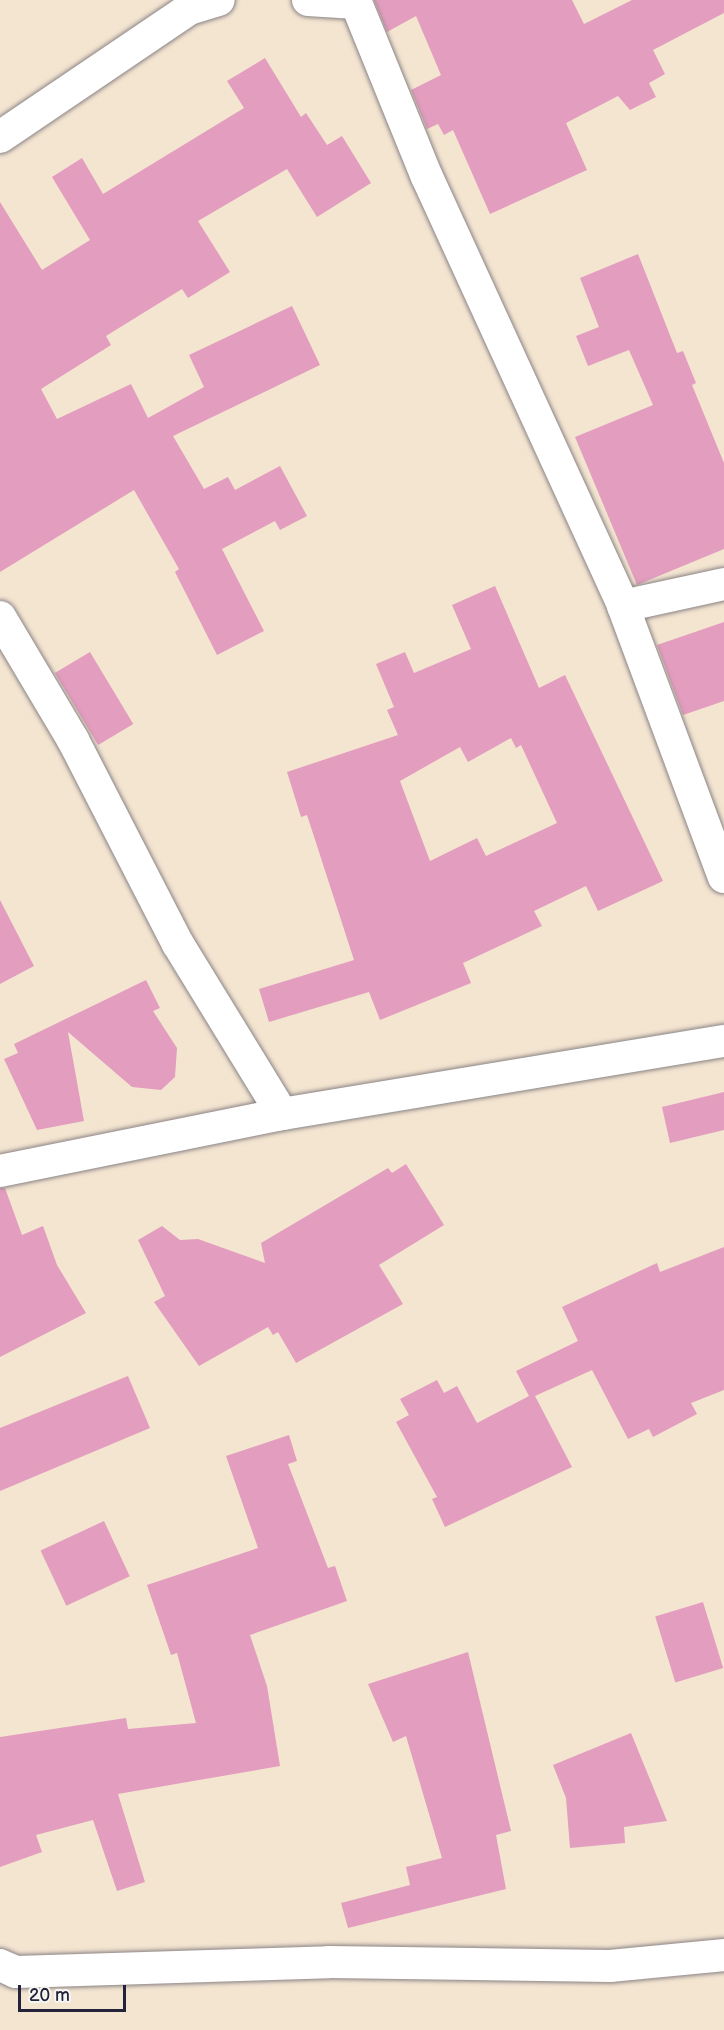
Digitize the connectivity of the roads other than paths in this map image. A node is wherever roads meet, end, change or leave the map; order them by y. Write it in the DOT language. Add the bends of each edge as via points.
graph roads {
  1 [pos="219,0"];
  2 [pos="308,0"];
  3 [pos="356,2"];
  4 [pos="0,137"];
  5 [pos="724,584"];
  6 [pos="623,606"];
  7 [pos="0,617"];
  8 [pos="724,877"];
  9 [pos="724,1041"];
  10 [pos="282,1114"];
  11 [pos="0,1171"];
  12 [pos="724,1955"];
  13 [pos="0,1965"];
  1 -- 4 [label="street" via="189,9"];
  2 -- 3 [label="street"];
  3 -- 6 [label="street" via="427,177"];
  5 -- 6 [label="street"];
  6 -- 8 [label="street"];
  7 -- 10 [label="street" via="73,740 177,944"];
  9 -- 10 [label="street"];
  10 -- 11 [label="street"];
  12 -- 13 [label="street" via="610,1966 329,1962 16,1971"];
}
